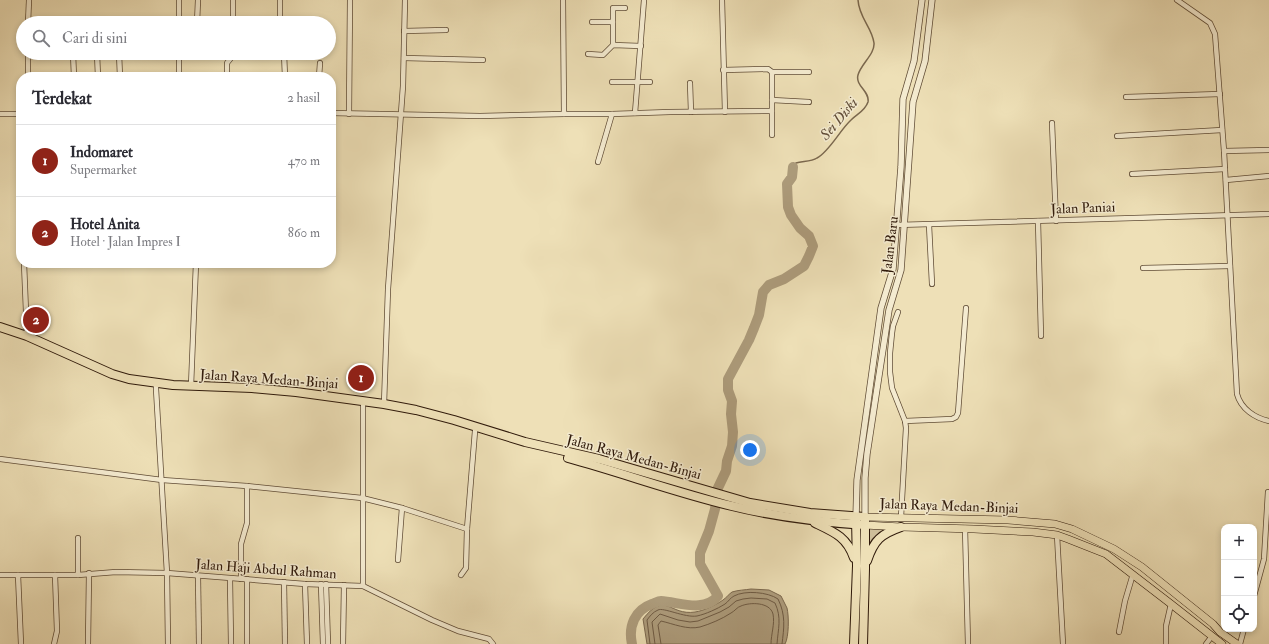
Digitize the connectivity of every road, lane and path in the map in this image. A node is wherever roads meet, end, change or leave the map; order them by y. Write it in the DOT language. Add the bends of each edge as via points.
graph roads {
  1 [pos="29,0"];
  2 [pos="179,0"];
  3 [pos="198,0"];
  4 [pos="233,0"];
  5 [pos="280,0"];
  6 [pos="350,0"];
  7 [pos="405,0"];
  8 [pos="563,0"];
  9 [pos="644,0"];
  10 [pos="722,0"];
  11 [pos="922,0"];
  12 [pos="932,0"];
  13 [pos="1177,0"];
  14 [pos="625,8"];
  15 [pos="28,16"];
  16 [pos="179,16"];
  17 [pos="197,16"];
  18 [pos="233,16"];
  19 [pos="280,16"];
  20 [pos="592,22"];
  21 [pos="613,22"];
  22 [pos="446,30"];
  23 [pos="404,31"];
  24 [pos="613,45"];
  25 [pos="640,46"];
  26 [pos="588,54"];
  27 [pos="404,58"];
  28 [pos="28,60"];
  29 [pos="73,60"];
  30 [pos="97,60"];
  31 [pos="119,60"];
  32 [pos="179,60"];
  33 [pos="229,60"];
  34 [pos="284,60"];
  35 [pos="483,60"];
  36 [pos="320,63"];
  37 [pos="724,70"];
  38 [pos="28,72"];
  39 [pos="74,72"];
  40 [pos="98,72"];
  41 [pos="120,72"];
  42 [pos="179,72"];
  43 [pos="227,72"];
  44 [pos="284,72"];
  45 [pos="319,72"];
  46 [pos="772,72"];
  47 [pos="809,72"];
  48 [pos="612,82"];
  49 [pos="638,82"];
  50 [pos="650,82"];
  51 [pos="690,83"];
  52 [pos="1220,94"];
  53 [pos="1126,97"];
  54 [pos="772,100"];
  55 [pos="809,102"];
  56 [pos="772,111"];
  57 [pos="691,112"];
  58 [pos="725,112"];
  59 [pos="635,113"];
  60 [pos="0,114"];
  61 [pos="16,114"];
  62 [pos="336,114"];
  63 [pos="349,114"];
  64 [pos="564,114"];
  65 [pos="612,114"];
  66 [pos="401,115"];
  67 [pos="1052,123"];
  68 [pos="1222,130"];
  69 [pos="772,135"];
  70 [pos="1117,136"];
  71 [pos="1269,150"];
  72 [pos="1224,151"];
  73 [pos="598,162"];
  74 [pos="1225,169"];
  75 [pos="1132,174"];
  76 [pos="1269,176"];
  77 [pos="1226,180"];
  78 [pos="1228,214"];
  79 [pos="1269,214"];
  80 [pos="1056,220"];
  81 [pos="1038,221"];
  82 [pos="905,225"];
  83 [pos="929,225"];
  84 [pos="897,226"];
  85 [pos="1230,266"];
  86 [pos="24,268"];
  87 [pos="196,268"];
  88 [pos="1143,268"];
  89 [pos="932,284"];
  90 [pos="966,308"];
  91 [pos="898,312"];
  92 [pos="0,328"];
  93 [pos="0,333"];
  94 [pos="27,336"];
  95 [pos="1041,336"];
  96 [pos="876,341"];
  97 [pos="888,342"];
  98 [pos="156,386"];
  99 [pos="191,386"];
  100 [pos="352,402"];
  101 [pos="384,404"];
  102 [pos="363,406"];
  103 [pos="905,421"];
  104 [pos="1269,421"];
  105 [pos="475,431"];
  106 [pos="0,459"];
  107 [pos="162,480"];
  108 [pos="247,486"];
  109 [pos="687,490"];
  110 [pos="1268,492"];
  111 [pos="362,498"];
  112 [pos="733,502"];
  113 [pos="402,508"];
  114 [pos="901,517"];
  115 [pos="808,520"];
  116 [pos="860,521"];
  117 [pos="901,527"];
  118 [pos="964,528"];
  119 [pos="467,529"];
  120 [pos="1057,535"];
  121 [pos="78,538"];
  122 [pos="398,560"];
  123 [pos="861,567"];
  124 [pos="89,573"];
  125 [pos="167,573"];
  126 [pos="461,574"];
  127 [pos="1133,574"];
  128 [pos="0,575"];
  129 [pos="18,575"];
  130 [pos="55,575"];
  131 [pos="78,575"];
  132 [pos="198,576"];
  133 [pos="230,579"];
  134 [pos="241,579"];
  135 [pos="247,580"];
  136 [pos="284,582"];
  137 [pos="305,584"];
  138 [pos="324,584"];
  139 [pos="344,585"];
  140 [pos="1257,585"];
  141 [pos="363,586"];
  142 [pos="1171,604"];
  143 [pos="1119,632"];
  144 [pos="1243,632"];
  145 [pos="1212,636"];
  146 [pos="21,644"];
  147 [pos="54,644"];
  148 [pos="88,644"];
  149 [pos="168,644"];
  150 [pos="199,644"];
  151 [pos="231,644"];
  152 [pos="247,644"];
  153 [pos="286,644"];
  154 [pos="307,644"];
  155 [pos="323,644"];
  156 [pos="328,644"];
  157 [pos="343,644"];
  158 [pos="493,644"];
  159 [pos="854,644"];
  160 [pos="863,644"];
  161 [pos="968,644"];
  162 [pos="1063,644"];
  163 [pos="1166,644"];
  164 [pos="1206,644"];
  165 [pos="1222,644"];
  166 [pos="1239,644"];
  1 -- 15 [label="street"];
  2 -- 16 [label="street"];
  3 -- 17 [label="street"];
  4 -- 18 [label="street"];
  5 -- 19 [label="street"];
  6 -- 63 [label="street"];
  7 -- 23 [label="street"];
  8 -- 64 [label="street"];
  9 -- 25 [label="street"];
  10 -- 37 [label="street"];
  11 -- 84 [label="street, Jalan Baru" via="914,61 903,99"];
  12 -- 82 [label="street, Jalan Baru" via="925,61 913,102"];
  13 -- 52 [label="street" via="1210,23 1213,28"];
  14 -- 21 [label="street" via="613,8"];
  20 -- 21 [label="street"];
  21 -- 24 [label="street"];
  22 -- 23 [label="street"];
  23 -- 27 [label="street"];
  24 -- 25 [label="street"];
  24 -- 26 [label="street" via="602,55"];
  25 -- 49 [label="street"];
  27 -- 35 [label="street"];
  27 -- 66 [label="street"];
  28 -- 38 [label="street"];
  29 -- 39 [label="street"];
  30 -- 40 [label="street"];
  31 -- 41 [label="street"];
  32 -- 42 [label="street"];
  33 -- 43 [label="street"];
  34 -- 44 [label="street"];
  36 -- 45 [label="street"];
  37 -- 46 [label="street" via="768,69"];
  37 -- 58 [label="street"];
  46 -- 47 [label="street"];
  46 -- 54 [label="street"];
  48 -- 49 [label="street"];
  49 -- 50 [label="street"];
  49 -- 59 [label="street"];
  51 -- 57 [label="street"];
  52 -- 53 [label="street"];
  52 -- 68 [label="street"];
  54 -- 55 [label="street"];
  54 -- 56 [label="street"];
  56 -- 58 [label="street"];
  56 -- 69 [label="street"];
  57 -- 58 [label="street"];
  57 -- 59 [label="street"];
  59 -- 65 [label="street"];
  60 -- 61 [label="street"];
  62 -- 63 [label="street"];
  63 -- 66 [label="street"];
  64 -- 65 [label="street"];
  64 -- 66 [label="street"];
  65 -- 73 [label="street"];
  66 -- 101 [label="street" via="388,289"];
  67 -- 80 [label="street"];
  68 -- 70 [label="street"];
  68 -- 72 [label="street"];
  71 -- 72 [label="street"];
  72 -- 74 [label="street"];
  74 -- 75 [label="street"];
  74 -- 77 [label="street"];
  76 -- 77 [label="street"];
  77 -- 78 [label="street"];
  78 -- 79 [label="street, Jalan Paniai"];
  78 -- 80 [label="street, Jalan Paniai"];
  78 -- 85 [label="street"];
  80 -- 81 [label="street, Jalan Paniai"];
  81 -- 83 [label="street, Jalan Paniai"];
  81 -- 95 [label="street"];
  82 -- 83 [label="street, Jalan Paniai"];
  82 -- 84 [label="street, Jalan Paniai"];
  82 -- 97 [label="street, Jalan Baru" via="901,270 888,310"];
  83 -- 89 [label="street"];
  84 -- 96 [label="street, Jalan Baru" via="893,269 881,308"];
  85 -- 88 [label="street"];
  85 -- 104 [label="street" via="1238,400 1247,410"];
  86 -- 94 [label="street"];
  87 -- 99 [label="street"];
  90 -- 103 [label="street" via="956,417"];
  91 -- 97 [label="street"];
  92 -- 94 [label="highway, Jalan Raya Medan-Binjai"];
  93 -- 98 [label="highway, Jalan Raya Medan-Binjai" via="25,340 110,379 128,384"];
  94 -- 98 [label="highway, Jalan Raya Medan-Binjai" via="112,374"];
  96 -- 97 [label="street"];
  96 -- 116 [label="street, Jalan Baru" via="857,480"];
  97 -- 103 [label="street" via="892,388"];
  97 -- 116 [label="street, Jalan Baru" via="867,454"];
  98 -- 99 [label="highway, Jalan Raya Medan-Binjai"];
  98 -- 100 [label="highway, Jalan Raya Medan-Binjai" via="191,391 252,393"];
  98 -- 107 [label="street"];
  99 -- 100 [label="highway, Jalan Raya Medan-Binjai" via="296,392"];
  100 -- 101 [label="highway, Jalan Raya Medan-Binjai"];
  100 -- 102 [label="highway, Jalan Raya Medan-Binjai"];
  101 -- 109 [label="highway, Jalan Raya Medan-Binjai" via="416,410 526,442 599,459"];
  102 -- 105 [label="highway, Jalan Raya Medan-Binjai" via="415,415"];
  102 -- 111 [label="street"];
  103 -- 114 [label="street"];
  105 -- 109 [label="highway, Jalan Raya Medan-Binjai" via="524,447"];
  105 -- 119 [label="street"];
  106 -- 107 [label="street"];
  107 -- 108 [label="street"];
  107 -- 125 [label="street"];
  108 -- 111 [label="street"];
  108 -- 134 [label="street" via="247,523 241,544"];
  109 -- 112 [label="highway, Jalan Raya Medan-Binjai"];
  110 -- 140 [label="street" via="1264,558"];
  111 -- 113 [label="street"];
  111 -- 141 [label="street"];
  112 -- 115 [label="highway, Jalan Raya Medan-Binjai" via="770,515"];
  112 -- 116 [label="highway, Jalan Raya Medan-Binjai"];
  113 -- 119 [label="street"];
  113 -- 122 [label="street"];
  114 -- 116 [label="main road, Jalan Raya Medan-Binjai"];
  114 -- 166 [label="main road, Jalan Raya Medan-Binjai" via="1008,520 1055,524 1072,529 1142,566 1220,632"];
  115 -- 116 [label="highway, Jalan Raya Medan-Binjai"];
  115 -- 123 [label="highway" via="842,538"];
  116 -- 117 [label="main road, Jalan Raya Medan-Binjai"];
  116 -- 123 [label="highway"];
  117 -- 118 [label="main road, Jalan Raya Medan-Binjai"];
  117 -- 123 [label="highway" via="879,538"];
  118 -- 120 [label="main road, Jalan Raya Medan-Binjai"];
  118 -- 161 [label="street"];
  119 -- 126 [label="street" via="466,568"];
  120 -- 127 [label="main road, Jalan Raya Medan-Binjai" via="1106,554"];
  120 -- 162 [label="street"];
  121 -- 131 [label="street"];
  123 -- 159 [label="highway"];
  123 -- 160 [label="highway"];
  124 -- 125 [label="street, Jalan Haji Abdul Rahman"];
  124 -- 131 [label="street, Jalan Haji Abdul Rahman"];
  124 -- 148 [label="street"];
  125 -- 132 [label="street, Jalan Haji Abdul Rahman"];
  125 -- 149 [label="street"];
  127 -- 142 [label="main road, Jalan Raya Medan-Binjai"];
  127 -- 143 [label="street"];
  128 -- 129 [label="street, Jalan Haji Abdul Rahman"];
  129 -- 130 [label="street, Jalan Haji Abdul Rahman"];
  129 -- 146 [label="street"];
  130 -- 131 [label="street, Jalan Haji Abdul Rahman"];
  130 -- 147 [label="street"];
  132 -- 133 [label="street, Jalan Haji Abdul Rahman"];
  132 -- 150 [label="street"];
  133 -- 134 [label="street, Jalan Haji Abdul Rahman"];
  133 -- 151 [label="street"];
  134 -- 135 [label="street, Jalan Haji Abdul Rahman"];
  135 -- 136 [label="street, Jalan Haji Abdul Rahman"];
  135 -- 152 [label="street"];
  136 -- 137 [label="street, Jalan Haji Abdul Rahman"];
  136 -- 153 [label="street"];
  137 -- 138 [label="street, Jalan Haji Abdul Rahman"];
  137 -- 154 [label="street"];
  138 -- 139 [label="street, Jalan Haji Abdul Rahman"];
  138 -- 155 [label="street"];
  138 -- 156 [label="street"];
  139 -- 141 [label="street, Jalan Haji Abdul Rahman"];
  139 -- 157 [label="street"];
  141 -- 158 [label="street" via="432,620 458,631 489,639"];
  142 -- 145 [label="main road, Jalan Raya Medan-Binjai"];
  142 -- 163 [label="street" via="1166,626"];
  144 -- 166 [label="street"];
  145 -- 164 [label="street"];
  145 -- 165 [label="main road, Jalan Raya Medan-Binjai"];
}
